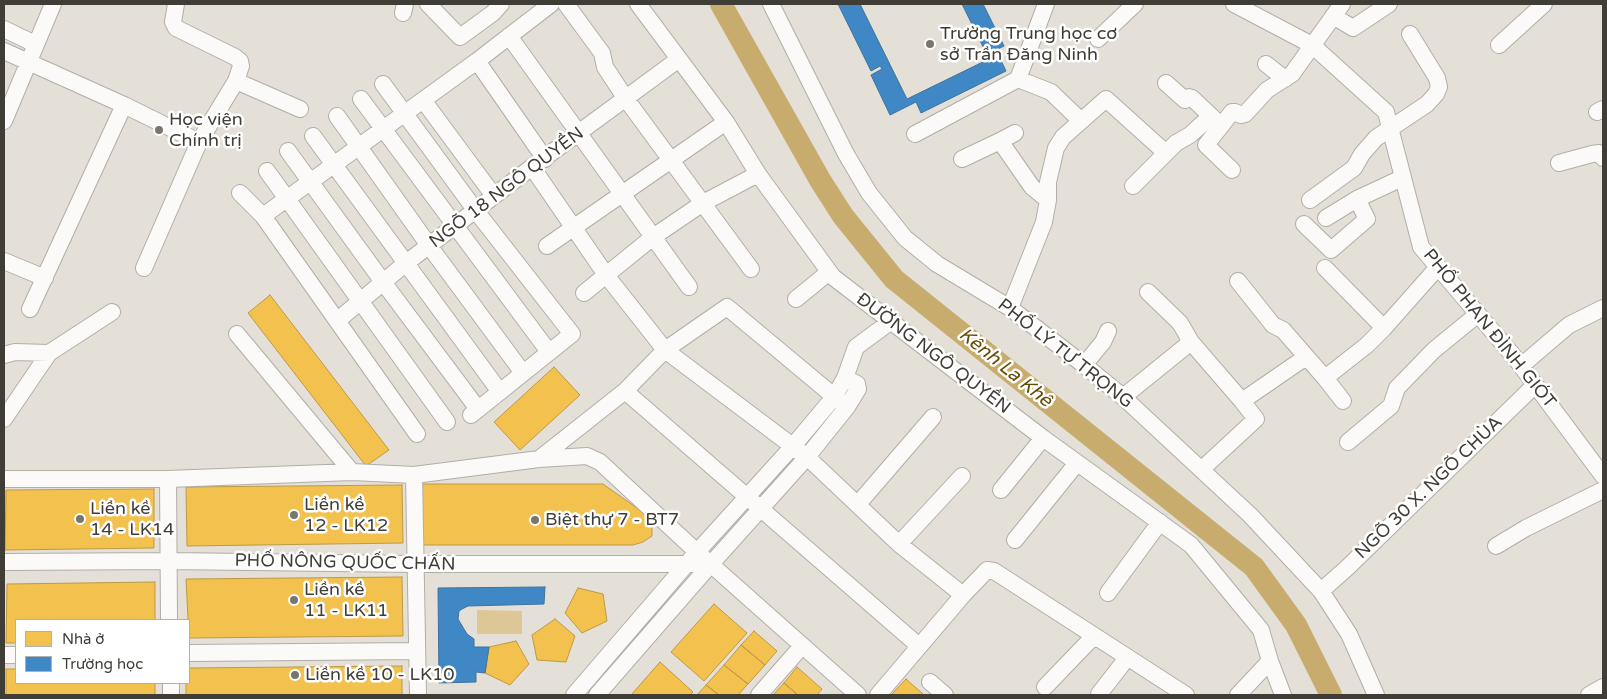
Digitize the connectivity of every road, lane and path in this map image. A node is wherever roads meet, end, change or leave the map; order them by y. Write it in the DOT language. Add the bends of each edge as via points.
graph roads {
  1 [pos="53,4"];
  2 [pos="176,4"];
  3 [pos="428,4"];
  4 [pos="501,4"];
  5 [pos="551,4"];
  6 [pos="566,4"];
  7 [pos="638,4"];
  8 [pos="771,4"];
  9 [pos="1046,4"];
  10 [pos="1135,4"];
  11 [pos="1234,4"];
  12 [pos="1389,4"];
  13 [pos="1544,4"];
  14 [pos="1337,10"];
  15 [pos="4,30"];
  16 [pos="1410,34"];
  17 [pos="509,36"];
  18 [pos="1098,38"];
  19 [pos="36,44"];
  20 [pos="1499,44"];
  21 [pos="1312,45"];
  22 [pos="4,51"];
  23 [pos="679,60"];
  24 [pos="477,61"];
  25 [pos="28,62"];
  26 [pos="1266,64"];
  27 [pos="1018,79"];
  28 [pos="1285,79"];
  29 [pos="236,81"];
  30 [pos="1166,83"];
  31 [pos="382,84"];
  32 [pos="361,99"];
  33 [pos="626,99"];
  34 [pos="423,100"];
  35 [pos="124,105"];
  36 [pos="300,109"];
  37 [pos="403,114"];
  38 [pos="337,116"];
  39 [pos="4,121"];
  40 [pos="1081,121"];
  41 [pos="1216,121"];
  42 [pos="726,122"];
  43 [pos="1390,128"];
  44 [pos="384,129"];
  45 [pos="579,133"];
  46 [pos="1015,133"];
  47 [pos="915,134"];
  48 [pos="313,136"];
  49 [pos="1000,141"];
  50 [pos="199,142"];
  51 [pos="358,147"];
  52 [pos="288,151"];
  53 [pos="1166,153"];
  54 [pos="1603,158"];
  55 [pos="962,160"];
  56 [pos="671,161"];
  57 [pos="334,163"];
  58 [pos="538,163"];
  59 [pos="1559,164"];
  60 [pos="1232,170"];
  61 [pos="266,171"];
  62 [pos="758,174"];
  63 [pos="1402,178"];
  64 [pos="309,181"];
  65 [pos="1133,186"];
  66 [pos="622,193"];
  67 [pos="240,194"];
  68 [pos="494,196"];
  69 [pos="286,199"];
  70 [pos="1358,199"];
  71 [pos="1048,200"];
  72 [pos="1310,200"];
  73 [pos="703,203"];
  74 [pos="476,211"];
  75 [pos="263,216"];
  76 [pos="1326,218"];
  77 [pos="1304,224"];
  78 [pos="455,226"];
  79 [pos="574,227"];
  80 [pos="653,237"];
  81 [pos="430,246"];
  82 [pos="547,246"];
  83 [pos="4,261"];
  84 [pos="406,264"];
  85 [pos="1438,267"];
  86 [pos="144,268"];
  87 [pos="1324,268"];
  88 [pos="751,269"];
  89 [pos="828,272"];
  90 [pos="606,275"];
  91 [pos="44,278"];
  92 [pos="1238,281"];
  93 [pos="383,282"];
  94 [pos="689,287"];
  95 [pos="1148,292"];
  96 [pos="584,293"];
  97 [pos="796,299"];
  98 [pos="360,301"];
  99 [pos="1010,308"];
  100 [pos="1603,308"];
  101 [pos="30,309"];
  102 [pos="112,312"];
  103 [pos="1478,314"];
  104 [pos="338,320"];
  105 [pos="890,322"];
  106 [pos="1384,328"];
  107 [pos="1108,331"];
  108 [pos="237,334"];
  109 [pos="1191,342"];
  110 [pos="665,350"];
  111 [pos="549,352"];
  112 [pos="49,353"];
  113 [pos="4,354"];
  114 [pos="1306,357"];
  115 [pos="1084,365"];
  116 [pos="1521,366"];
  117 [pos="523,373"];
  118 [pos="844,378"];
  119 [pos="1325,378"];
  120 [pos="1536,385"];
  121 [pos="625,390"];
  122 [pos="500,392"];
  123 [pos="834,397"];
  124 [pos="1123,397"];
  125 [pos="1242,401"];
  126 [pos="1343,401"];
  127 [pos="848,407"];
  128 [pos="933,417"];
  129 [pos="4,420"];
  130 [pos="447,422"];
  131 [pos="417,434"];
  132 [pos="1043,438"];
  133 [pos="1348,442"];
  134 [pos="793,446"];
  135 [pos="807,457"];
  136 [pos="540,459"];
  137 [pos="1077,463"];
  138 [pos="1202,469"];
  139 [pos="352,472"];
  140 [pos="414,475"];
  141 [pos="962,476"];
  142 [pos="1603,476"];
  143 [pos="4,479"];
  144 [pos="168,479"];
  145 [pos="1000,490"];
  146 [pos="1603,490"];
  147 [pos="748,497"];
  148 [pos="858,504"];
  149 [pos="761,508"];
  150 [pos="1160,522"];
  151 [pos="1015,540"];
  152 [pos="899,544"];
  153 [pos="1496,546"];
  154 [pos="697,552"];
  155 [pos="168,561"];
  156 [pos="4,562"];
  157 [pos="416,564"];
  158 [pos="711,564"];
  159 [pos="687,565"];
  160 [pos="1321,591"];
  161 [pos="1108,593"];
  162 [pos="962,595"];
  163 [pos="169,619"];
  164 [pos="1094,636"];
  165 [pos="802,646"];
  166 [pos="919,646"];
  167 [pos="417,651"];
  168 [pos="190,653"];
  169 [pos="1127,658"];
  170 [pos="1270,661"];
  171 [pos="930,682"];
  172 [pos="1045,687"];
  173 [pos="1603,687"];
  174 [pos="1099,694"];
  175 [pos="418,695"];
  176 [pos="574,695"];
  177 [pos="597,695"];
  178 [pos="759,695"];
  179 [pos="858,695"];
  180 [pos="878,695"];
  181 [pos="945,695"];
  182 [pos="1186,695"];
  183 [pos="1238,695"];
  184 [pos="1283,695"];
  185 [pos="1376,695"];
  186 [pos="1589,695"];
  1 -- 19 [label="street"];
  2 -- 29 [label="street" via="173,22 176,28 240,61"];
  3 -- 4 [label="street" via="460,37 493,14"];
  5 -- 17 [label="street"];
  6 -- 33 [label="street" via="602,53 605,67"];
  7 -- 23 [label="street, ĐƯỜNG NGÔ QUYỀN"];
  8 -- 99 [label="street, PHỐ LÝ TỰ TRỌNG" via="869,193 906,238 936,264"];
  9 -- 27 [label="street"];
  10 -- 18 [label="street"];
  11 -- 21 [label="street, PHỐ PHAN ĐÌNH GIÓT"];
  12 -- 14 [label="street" via="1353,28"];
  13 -- 20 [label="street"];
  14 -- 21 [label="street"];
  15 -- 19 [label="street"];
  16 -- 43 [label="street" via="1437,78 1439,87 1433,100"];
  17 -- 24 [label="street"];
  17 -- 45 [label="street"];
  19 -- 25 [label="street"];
  21 -- 28 [label="street"];
  21 -- 43 [label="street, PHỐ PHAN ĐÌNH GIÓT" via="1386,112"];
  22 -- 25 [label="street"];
  23 -- 33 [label="street, NGÕ 18 NGÔ QUYỀN"];
  23 -- 42 [label="street, ĐƯỜNG NGÔ QUYỀN"];
  24 -- 34 [label="street"];
  24 -- 58 [label="street"];
  25 -- 35 [label="street"];
  25 -- 39 [label="street"];
  26 -- 28 [label="street"];
  27 -- 40 [label="street" via="1051,92"];
  27 -- 47 [label="street"];
  28 -- 41 [label="street" via="1267,90 1246,114 1232,112"];
  29 -- 36 [label="street"];
  29 -- 50 [label="street"];
  30 -- 41 [label="street" via="1186,100 1192,98"];
  31 -- 37 [label="street"];
  32 -- 44 [label="street"];
  33 -- 45 [label="street, NGÕ 18 NGÔ QUYỀN"];
  33 -- 56 [label="street"];
  34 -- 37 [label="street"];
  34 -- 68 [label="street"];
  35 -- 50 [label="street"];
  35 -- 91 [label="street"];
  37 -- 44 [label="street"];
  37 -- 74 [label="street"];
  38 -- 51 [label="street"];
  40 -- 53 [label="street" via="1106,99"];
  40 -- 71 [label="street" via="1056,148 1048,182"];
  41 -- 53 [label="street" via="1176,143"];
  41 -- 60 [label="street" via="1206,144"];
  42 -- 56 [label="street"];
  42 -- 62 [label="street, ĐƯỜNG NGÔ QUYỀN"];
  43 -- 63 [label="street, PHỐ PHAN ĐÌNH GIÓT"];
  43 -- 72 [label="street" via="1376,138 1354,168"];
  44 -- 51 [label="street"];
  44 -- 78 [label="street"];
  45 -- 58 [label="street, NGÕ 18 NGÔ QUYỀN"];
  45 -- 66 [label="street"];
  46 -- 49 [label="street"];
  48 -- 57 [label="street"];
  49 -- 55 [label="street"];
  49 -- 71 [label="street" via="1032,187"];
  50 -- 86 [label="street"];
  51 -- 57 [label="street"];
  51 -- 81 [label="street"];
  52 -- 64 [label="street"];
  53 -- 65 [label="street"];
  54 -- 59 [label="street" via="1599,153"];
  56 -- 66 [label="street"];
  56 -- 73 [label="street"];
  57 -- 64 [label="street"];
  57 -- 84 [label="street"];
  58 -- 68 [label="street, NGÕ 18 NGÔ QUYỀN"];
  58 -- 79 [label="street"];
  61 -- 69 [label="street"];
  62 -- 73 [label="street"];
  62 -- 89 [label="street, ĐƯỜNG NGÔ QUYỀN"];
  63 -- 70 [label="street"];
  63 -- 85 [label="street, PHỐ PHAN ĐÌNH GIÓT" via="1421,247"];
  64 -- 69 [label="street"];
  64 -- 93 [label="street"];
  66 -- 79 [label="street"];
  66 -- 80 [label="street"];
  67 -- 75 [label="street"];
  68 -- 74 [label="street, NGÕ 18 NGÔ QUYỀN"];
  69 -- 75 [label="street"];
  69 -- 98 [label="street"];
  70 -- 76 [label="street"];
  70 -- 77 [label="street" via="1367,219 1331,250"];
  71 -- 99 [label="street" via="1044,222"];
  73 -- 80 [label="street"];
  73 -- 88 [label="street"];
  74 -- 78 [label="street, NGÕ 18 NGÔ QUYỀN"];
  74 -- 111 [label="street" via="572,334"];
  75 -- 104 [label="street"];
  78 -- 81 [label="street, NGÕ 18 NGÔ QUYỀN"];
  78 -- 111 [label="street"];
  79 -- 82 [label="street"];
  79 -- 90 [label="street"];
  80 -- 90 [label="street"];
  80 -- 94 [label="street"];
  81 -- 84 [label="street, NGÕ 18 NGÔ QUYỀN"];
  81 -- 117 [label="street"];
  83 -- 91 [label="street"];
  84 -- 93 [label="street, NGÕ 18 NGÔ QUYỀN"];
  84 -- 122 [label="street"];
  85 -- 103 [label="street, PHỐ PHAN ĐÌNH GIÓT"];
  85 -- 106 [label="street"];
  87 -- 106 [label="street"];
  89 -- 97 [label="street"];
  89 -- 105 [label="street, ĐƯỜNG NGÔ QUYỀN"];
  90 -- 96 [label="street"];
  90 -- 110 [label="street"];
  91 -- 101 [label="street"];
  92 -- 114 [label="street" via="1274,325 1283,330"];
  93 -- 98 [label="street, NGÕ 18 NGÔ QUYỀN"];
  93 -- 122 [label="street" via="474,412"];
  95 -- 109 [label="street" via="1180,322"];
  98 -- 104 [label="street, NGÕ 18 NGÔ QUYỀN"];
  98 -- 130 [label="street"];
  99 -- 115 [label="street, PHỐ LÝ TỰ TRỌNG"];
  100 -- 116 [label="street" via="1569,325"];
  102 -- 112 [label="street"];
  103 -- 116 [label="street, PHỐ PHAN ĐÌNH GIÓT"];
  103 -- 133 [label="street" via="1434,350 1397,388 1391,406"];
  104 -- 131 [label="street"];
  105 -- 118 [label="street" via="856,347"];
  105 -- 132 [label="street, ĐƯỜNG NGÔ QUYỀN"];
  106 -- 119 [label="street"];
  107 -- 115 [label="street"];
  108 -- 139 [label="street"];
  109 -- 124 [label="street"];
  109 -- 125 [label="street"];
  110 -- 121 [label="street"];
  110 -- 123 [label="street" via="727,307"];
  110 -- 134 [label="street"];
  111 -- 117 [label="street"];
  112 -- 113 [label="street"];
  112 -- 129 [label="street"];
  114 -- 119 [label="street"];
  114 -- 125 [label="street"];
  115 -- 124 [label="street, PHỐ LÝ TỰ TRỌNG"];
  116 -- 120 [label="street, PHỐ PHAN ĐÌNH GIÓT"];
  117 -- 122 [label="street"];
  118 -- 123 [label="street"];
  118 -- 127 [label="street" via="857,384 858,389"];
  119 -- 126 [label="street"];
  120 -- 142 [label="street, PHỐ PHAN ĐÌNH GIÓT"];
  120 -- 160 [label="street, NGÕ 30 X. NGÕ CHÙA"];
  121 -- 136 [label="street"];
  121 -- 147 [label="street"];
  123 -- 127 [label="street"];
  123 -- 134 [label="street"];
  124 -- 138 [label="street, PHỐ LÝ TỰ TRỌNG"];
  125 -- 138 [label="street" via="1256,419"];
  127 -- 135 [label="street"];
  128 -- 148 [label="street"];
  132 -- 137 [label="street, ĐƯỜNG NGÔ QUYỀN"];
  132 -- 145 [label="street"];
  134 -- 135 [label="street"];
  134 -- 147 [label="street"];
  135 -- 148 [label="street"];
  135 -- 149 [label="street"];
  136 -- 140 [label="street"];
  136 -- 154 [label="street" via="586,456 600,462"];
  137 -- 150 [label="street, ĐƯỜNG NGÔ QUYỀN"];
  137 -- 151 [label="street"];
  138 -- 160 [label="street, PHỐ LÝ TỰ TRỌNG"];
  139 -- 140 [label="street"];
  139 -- 144 [label="street"];
  140 -- 157 [label="street"];
  141 -- 152 [label="street"];
  143 -- 144 [label="street"];
  144 -- 155 [label="street"];
  146 -- 153 [label="street"];
  147 -- 149 [label="street"];
  147 -- 154 [label="street"];
  148 -- 152 [label="street"];
  149 -- 158 [label="street"];
  149 -- 166 [label="street"];
  150 -- 161 [label="street"];
  150 -- 170 [label="street, ĐƯỜNG NGÔ QUYỀN" via="1191,545 1261,630"];
  152 -- 162 [label="street"];
  154 -- 158 [label="street"];
  154 -- 159 [label="street"];
  155 -- 156 [label="street, PHỐ NÔNG QUỐC CHẤN"];
  155 -- 157 [label="street, PHỐ NÔNG QUỐC CHẤN"];
  155 -- 163 [label="street"];
  157 -- 159 [label="street, PHỐ NÔNG QUỐC CHẤN"];
  157 -- 167 [label="street"];
  158 -- 159 [label="street, PHỐ NÔNG QUỐC CHẤN"];
  158 -- 165 [label="street"];
  158 -- 177 [label="street"];
  159 -- 176 [label="street"];
  160 -- 185 [label="street, PHỐ LÝ TỰ TRỌNG" via="1349,634"];
  162 -- 164 [label="street" via="987,570 994,572"];
  162 -- 166 [label="street"];
  164 -- 169 [label="street"];
  164 -- 172 [label="street"];
  165 -- 178 [label="street"];
  165 -- 179 [label="street"];
  166 -- 180 [label="street"];
  167 -- 168 [label="street"];
  167 -- 175 [label="street"];
  169 -- 174 [label="street"];
  169 -- 182 [label="street"];
  170 -- 183 [label="street"];
  170 -- 184 [label="street, ĐƯỜNG NGÔ QUYỀN"];
  171 -- 181 [label="street"];
  173 -- 186 [label="street"];
}
